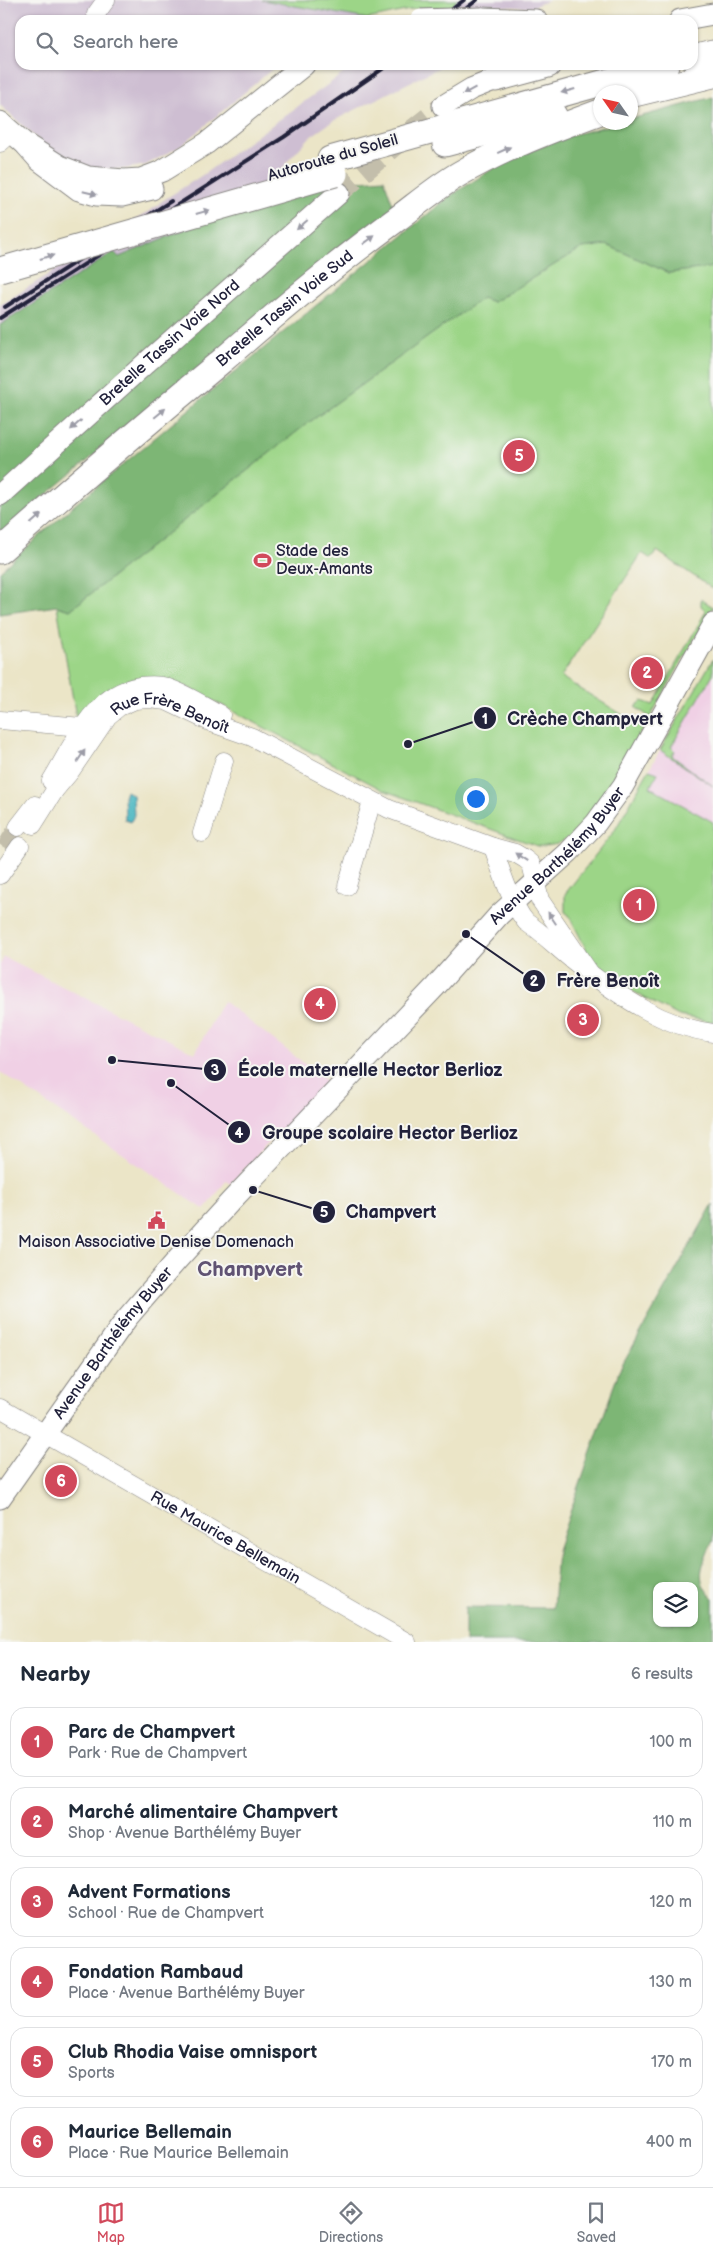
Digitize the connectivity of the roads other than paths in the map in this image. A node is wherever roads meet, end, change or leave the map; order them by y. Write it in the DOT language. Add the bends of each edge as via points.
graph roads {
  1 [pos="713,38"];
  2 [pos="698,40"];
  3 [pos="713,54"];
  4 [pos="298,70"];
  5 [pos="529,70"];
  6 [pos="651,70"];
  7 [pos="698,71"];
  8 [pos="496,79"];
  9 [pos="638,92"];
  10 [pos="638,98"];
  11 [pos="593,105"];
  12 [pos="443,106"];
  13 [pos="593,115"];
  14 [pos="9,135"];
  15 [pos="335,176"];
  16 [pos="0,253"];
  17 [pos="0,270"];
  18 [pos="0,495"];
  19 [pos="0,551"];
  20 [pos="713,624"];
  21 [pos="0,720"];
  22 [pos="91,728"];
  23 [pos="224,762"];
  24 [pos="372,801"];
  25 [pos="26,826"];
  26 [pos="202,834"];
  27 [pos="493,847"];
  28 [pos="8,850"];
  29 [pos="0,874"];
  30 [pos="535,882"];
  31 [pos="347,886"];
  32 [pos="514,900"];
  33 [pos="590,972"];
  34 [pos="713,1033"];
  35 [pos="0,1408"];
  36 [pos="44,1434"];
  37 [pos="0,1498"];
  38 [pos="407,1642"];
  1 -- 2 [label="highway"];
  3 -- 7 [label="highway"];
  4 -- 14 [label="main road" via="207,143 175,177 149,190 122,196 96,195 79,190"];
  5 -- 8 [label="highway"];
  6 -- 15 [label="highway, Autoroute du Soleil, one-way"];
  7 -- 9 [label="highway"];
  7 -- 10 [label="highway"];
  8 -- 12 [label="main road, one-way"];
  11 -- 15 [label="highway, Autoroute du Soleil"];
  19 -- 13 [label="highway, Bretelle Tassin Voie Sud, one-way" via="361,245 457,176 494,155"];
  15 -- 16 [label="highway, Autoroute du Soleil"];
  17 -- 15 [label="highway, Autoroute du Soleil, one-way, bridge"];
  15 -- 18 [label="main road, Bretelle Tassin Voie Nord, one-way" via="125,382"];
  20 -- 30 [label="main road, Avenue Barthélémy Buyer" via="623,786 596,823"];
  21 -- 22 [label="street"];
  22 -- 24 [label="street, Rue Frère Benoît" via="93,713 115,693 148,684 165,686"];
  22 -- 25 [label="street, Rue Frère Benoît" via="33,807"];
  23 -- 26 [label="street, Rue Frère Benoît"];
  24 -- 27 [label="street, Rue Frère Benoît"];
  24 -- 31 [label="street"];
  30 -- 27 [label="street, Rue Frère Benoît, one-way" via="530,864 525,859"];
  27 -- 32 [label="street"];
  28 -- 29 [label="street"];
  30 -- 32 [label="main road, Avenue Barthélémy Buyer"];
  33 -- 30 [label="street, Rue Frère Benoît, one-way" via="540,900"];
  32 -- 33 [label="street" via="526,922"];
  32 -- 36 [label="main road, Avenue Barthélémy Buyer" via="178,1259 127,1318"];
  33 -- 34 [label="street" via="644,1010 686,1028"];
  35 -- 36 [label="street, Rue Maurice Bellemain"];
  36 -- 37 [label="main road, Avenue Barthélémy Buyer"];
  36 -- 38 [label="street, Rue Maurice Bellemain"];
}
